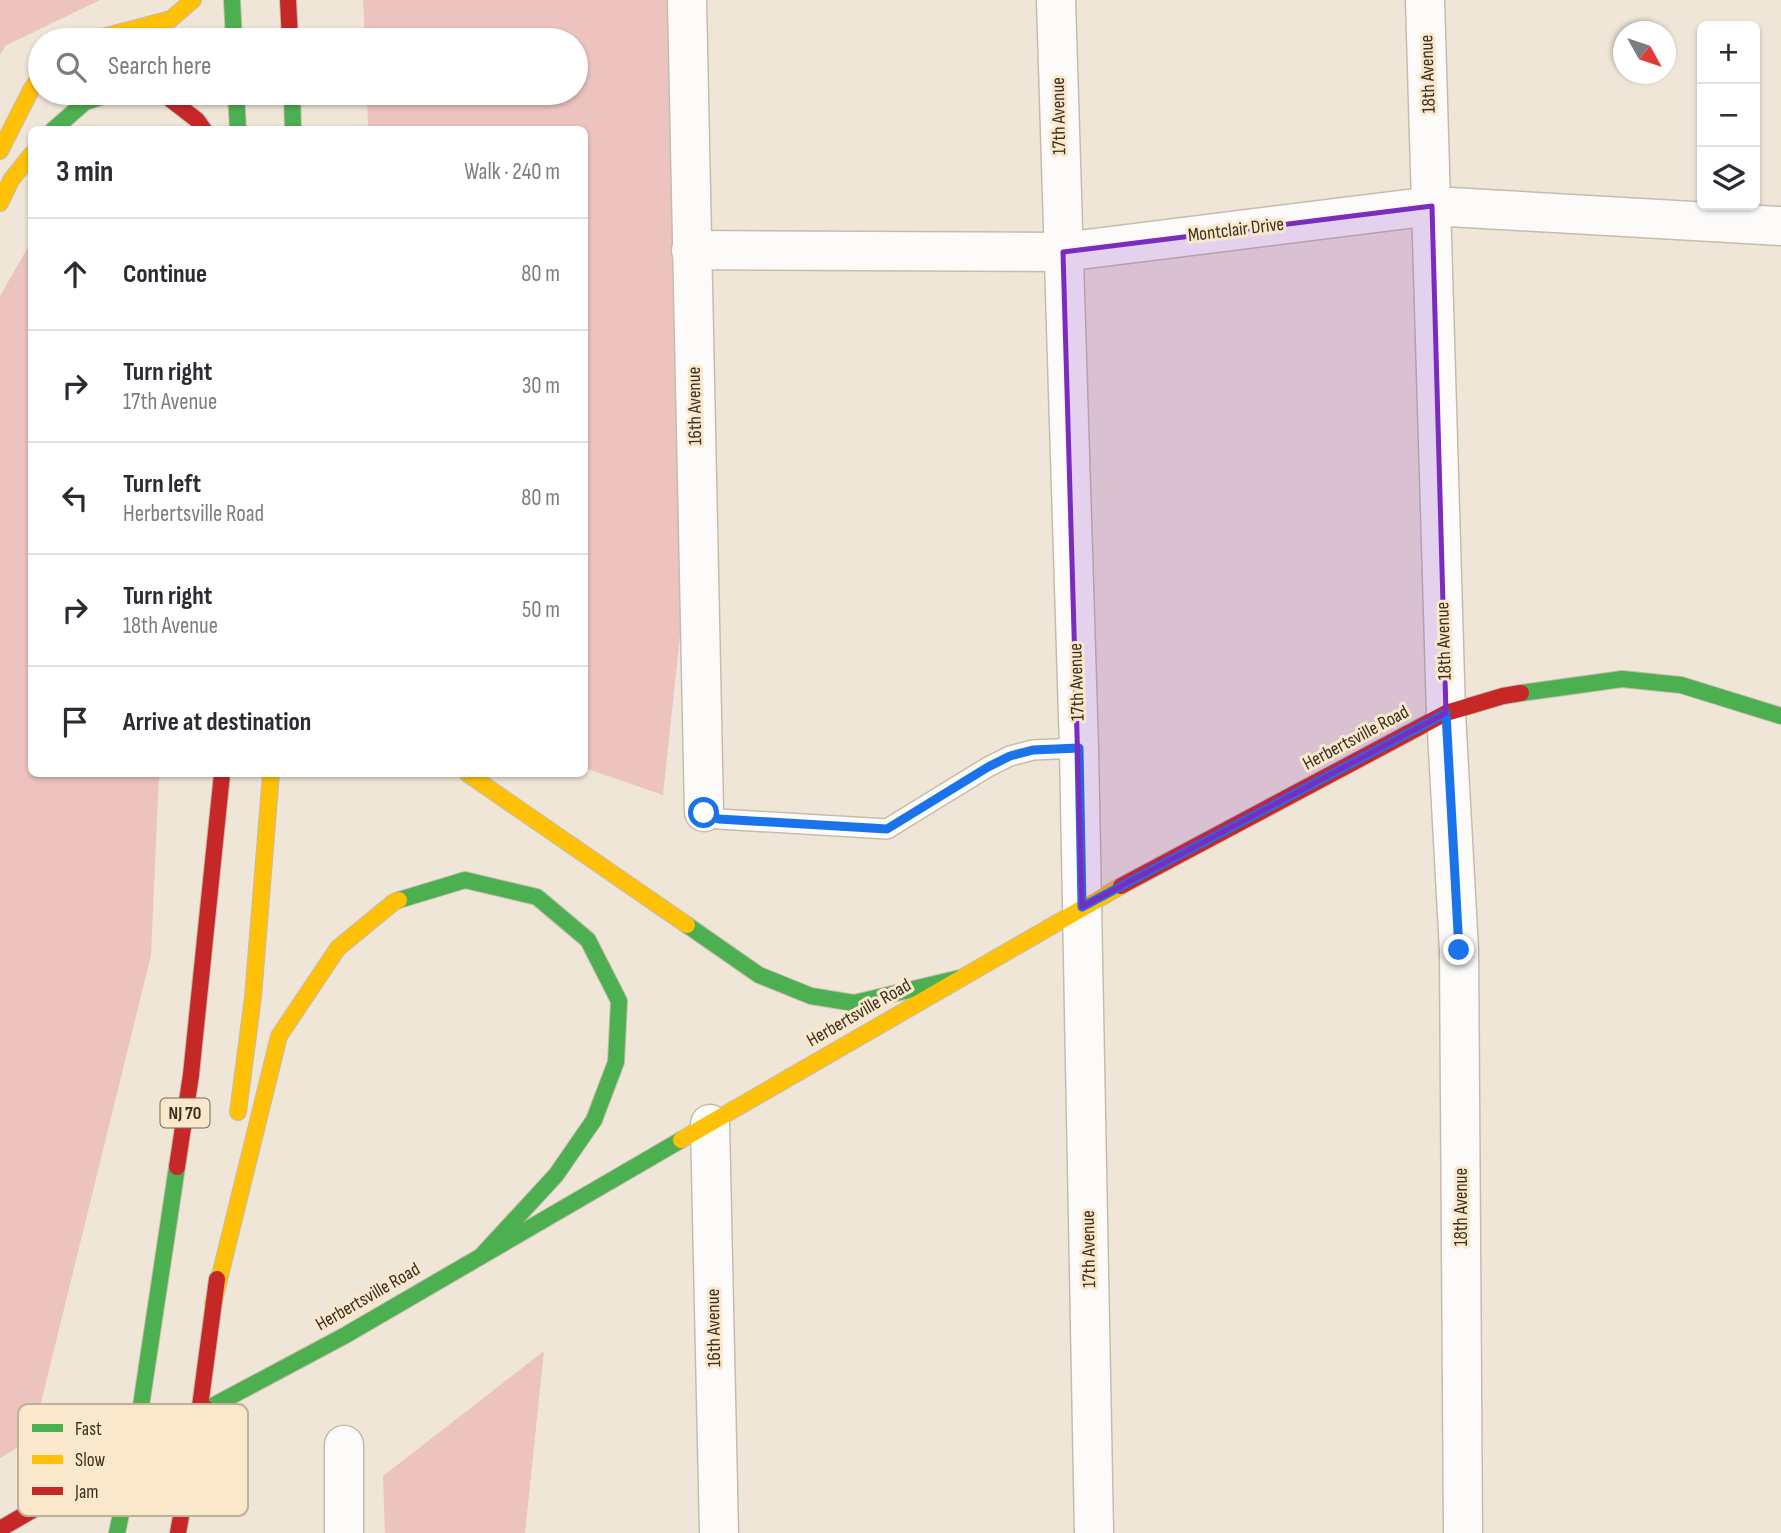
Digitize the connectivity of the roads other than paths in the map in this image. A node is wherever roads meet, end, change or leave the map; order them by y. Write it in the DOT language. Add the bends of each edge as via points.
graph roads {
  1 [pos="193,0"];
  2 [pos="232,0"];
  3 [pos="288,0"];
  4 [pos="687,0"];
  5 [pos="1056,0"];
  6 [pos="1425,0"];
  7 [pos="137,28"];
  8 [pos="233,28"];
  9 [pos="289,28"];
  10 [pos="28,96"];
  11 [pos="81,105"];
  12 [pos="178,105"];
  13 [pos="237,105"];
  14 [pos="292,105"];
  15 [pos="57,126"];
  16 [pos="201,126"];
  17 [pos="238,126"];
  18 [pos="293,126"];
  19 [pos="0,151"];
  20 [pos="28,159"];
  21 [pos="0,203"];
  22 [pos="1432,206"];
  23 [pos="1781,226"];
  24 [pos="691,250"];
  25 [pos="1063,252"];
  26 [pos="1446,713"];
  27 [pos="1781,716"];
  28 [pos="1079,748"];
  29 [pos="222,777"];
  30 [pos="271,777"];
  31 [pos="472,777"];
  32 [pos="704,813"];
  33 [pos="1082,907"];
  34 [pos="961,978"];
  35 [pos="710,1124"];
  36 [pos="236,1130"];
  37 [pos="233,1157"];
  38 [pos="484,1253"];
  39 [pos="213,1304"];
  40 [pos="141,1404"];
  41 [pos="200,1404"];
  42 [pos="218,1404"];
  43 [pos="344,1446"];
  44 [pos="23,1516"];
  45 [pos="0,1529"];
  46 [pos="344,1533"];
  47 [pos="719,1533"];
  48 [pos="1094,1533"];
  49 [pos="1463,1533"];
  1 -- 7 [label="main road" via="171,19"];
  2 -- 8 [label="main road"];
  3 -- 9 [label="main road"];
  4 -- 24 [label="street, 16th Avenue"];
  5 -- 25 [label="street, 17th Avenue"];
  6 -- 22 [label="street, 18th Avenue"];
  10 -- 19 [label="main road"];
  11 -- 15 [label="main road"];
  12 -- 16 [label="main road"];
  13 -- 17 [label="main road"];
  14 -- 18 [label="main road"];
  20 -- 21 [label="main road"];
  22 -- 23 [label="street, Montclair Drive"];
  22 -- 25 [label="street, Montclair Drive"];
  22 -- 26 [label="street, 18th Avenue"];
  24 -- 25 [label="street, Montclair Drive"];
  24 -- 32 [label="street, 16th Avenue"];
  25 -- 28 [label="street, 17th Avenue"];
  26 -- 27 [label="main road, Herbertsville Road" via="1503,695 1622,679 1682,685"];
  26 -- 33 [label="main road, Herbertsville Road"];
  26 -- 49 [label="street, 18th Avenue" via="1459,950"];
  28 -- 32 [label="lane" via="1010,756 887,829 719,819"];
  28 -- 33 [label="street, 17th Avenue"];
  29 -- 40 [label="main road, NJ 70" via="191,1075"];
  30 -- 36 [label="main road, NJ 70" via="253,997"];
  31 -- 34 [label="main road" via="759,975 811,996 854,1003"];
  33 -- 34 [label="main road, Herbertsville Road"];
  33 -- 48 [label="street, 17th Avenue"];
  34 -- 35 [label="main road, Herbertsville Road"];
  35 -- 38 [label="main road, Herbertsville Road"];
  35 -- 47 [label="street, 16th Avenue"];
  37 -- 39 [label="main road"];
  38 -- 39 [label="main road" via="556,1175 594,1120 616,1062 619,1000 588,940 537,897 465,880 394,902 338,948 279,1036"];
  38 -- 42 [label="main road, Herbertsville Road"];
  39 -- 41 [label="main road"];
  43 -- 46 [label="street"];
  44 -- 45 [label="main road, Herbertsville Road"];
}
